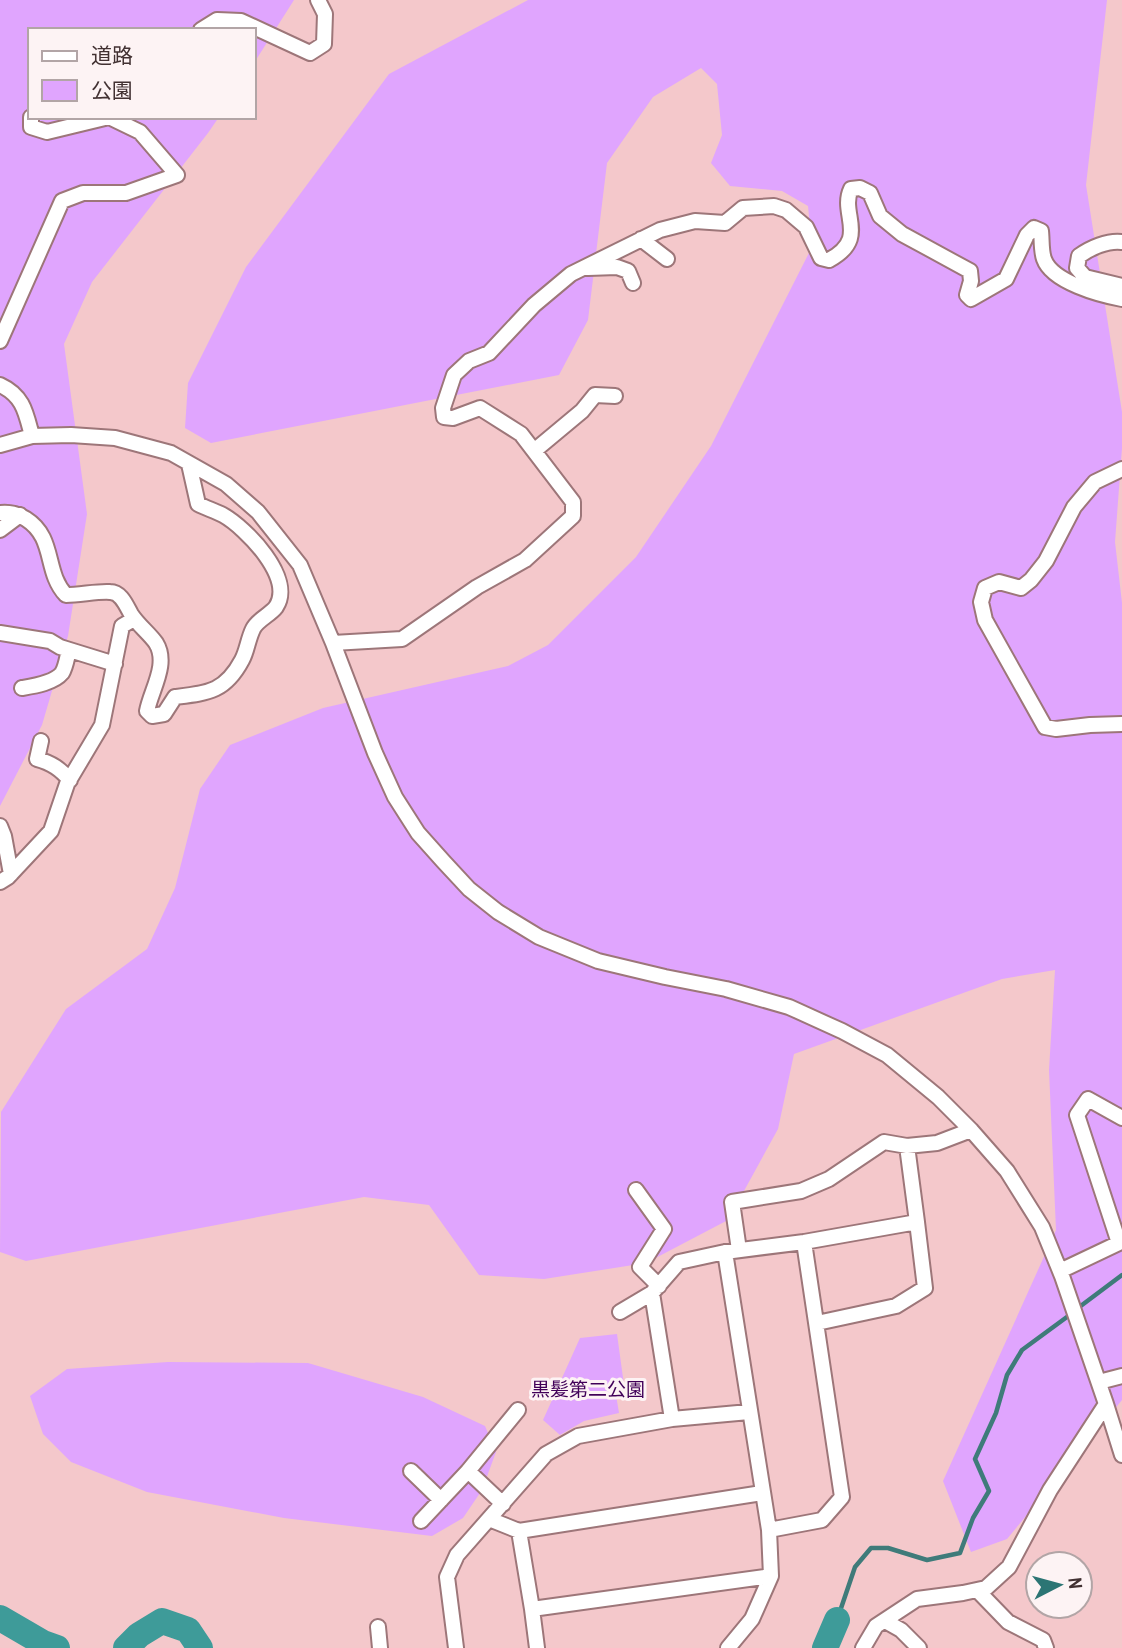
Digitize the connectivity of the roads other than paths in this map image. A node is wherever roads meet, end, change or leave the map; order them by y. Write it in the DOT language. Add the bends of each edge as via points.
graph roads {
  1 [pos="318,0"];
  2 [pos="204,28"];
  3 [pos="31,119"];
  4 [pos="101,119"];
  5 [pos="113,119"];
  6 [pos="641,239"];
  7 [pos="1122,243"];
  8 [pos="667,259"];
  9 [pos="583,268"];
  10 [pos="633,283"];
  11 [pos="1122,286"];
  12 [pos="1122,299"];
  13 [pos="0,341"];
  14 [pos="0,385"];
  15 [pos="615,396"];
  16 [pos="32,436"];
  17 [pos="0,445"];
  18 [pos="534,451"];
  19 [pos="189,464"];
  20 [pos="1122,469"];
  21 [pos="0,513"];
  22 [pos="20,515"];
  23 [pos="0,530"];
  24 [pos="134,619"];
  25 [pos="0,633"];
  26 [pos="333,643"];
  27 [pos="69,649"];
  28 [pos="115,664"];
  29 [pos="22,688"];
  30 [pos="1122,724"];
  31 [pos="41,741"];
  32 [pos="69,780"];
  33 [pos="0,826"];
  34 [pos="6,878"];
  35 [pos="1122,1118"];
  36 [pos="971,1130"];
  37 [pos="907,1146"];
  38 [pos="636,1190"];
  39 [pos="917,1222"];
  40 [pos="804,1242"];
  41 [pos="732,1251"];
  42 [pos="1061,1274"];
  43 [pos="656,1289"];
  44 [pos="620,1312"];
  45 [pos="817,1323"];
  46 [pos="1122,1376"];
  47 [pos="1099,1382"];
  48 [pos="1106,1404"];
  49 [pos="518,1410"];
  50 [pos="749,1412"];
  51 [pos="672,1419"];
  52 [pos="1122,1455"];
  53 [pos="411,1471"];
  54 [pos="468,1471"];
  55 [pos="762,1493"];
  56 [pos="441,1500"];
  57 [pos="503,1504"];
  58 [pos="489,1519"];
  59 [pos="421,1521"];
  60 [pos="769,1530"];
  61 [pos="519,1531"];
  62 [pos="771,1576"];
  63 [pos="977,1590"];
  64 [pos="532,1609"];
  65 [pos="885,1620"];
  66 [pos="378,1627"];
  67 [pos="380,1648"];
  68 [pos="456,1648"];
  69 [pos="537,1648"];
  70 [pos="729,1648"];
  71 [pos="863,1648"];
  72 [pos="919,1648"];
  73 [pos="1046,1648"];
  1 -- 2 [label="street" via="326,14 324,44 310,53 241,21 217,20"];
  3 -- 4 [label="street" via="31,127 47,132"];
  5 -- 13 [label="street" via="140,132 177,175 126,193 83,193 62,201"];
  6 -- 8 [label="street"];
  6 -- 9 [label="street"];
  6 -- 12 [label="street" via="695,221 725,223 743,208 774,206 806,227 821,258 829,260 847,245 852,228 848,196 851,189 860,188 870,193 880,216 902,234 970,271 967,295 971,299 1006,279 1034,228 1041,231 1044,260 1051,270 1081,289"];
  7 -- 11 [label="street" via="1086,251 1079,256 1077,268 1085,277"];
  9 -- 10 [label="street" via="617,267 628,271"];
  9 -- 18 [label="street" via="534,304 489,353 454,375 443,408 444,417 453,418 480,408 521,434"];
  14 -- 16 [label="street" via="11,390 23,406"];
  15 -- 18 [label="street" via="595,395"];
  16 -- 17 [label="street"];
  16 -- 19 [label="street" via="115,438 171,453"];
  18 -- 26 [label="street" via="573,502 573,516 525,560 402,639"];
  19 -- 24 [label="street" via="198,504 244,531 271,563 281,589 276,606 254,626 242,660 225,685 175,697 164,714 152,716 147,711 161,652"];
  19 -- 26 [label="street" via="226,484 258,512 300,565"];
  20 -- 30 [label="street" via="1095,482 1074,507 1031,580 1021,588 999,582 985,588 981,603 985,620 1045,727"];
  21 -- 22 [label="street"];
  22 -- 23 [label="street"];
  22 -- 24 [label="street" via="36,525 47,544 56,580 66,595 111,591 119,595"];
  24 -- 28 [label="street" via="122,626"];
  25 -- 27 [label="street" via="50,641"];
  26 -- 36 [label="street" via="395,797 443,861 498,912 539,937 598,961 789,1007 842,1031 887,1055"];
  27 -- 28 [label="street"];
  27 -- 29 [label="street" via="58,677"];
  28 -- 32 [label="street" via="102,725"];
  31 -- 32 [label="street" via="37,759 60,769"];
  32 -- 34 [label="street" via="51,831"];
  33 -- 34 [label="street"];
  35 -- 42 [label="street" via="1088,1099 1077,1115 1119,1243"];
  36 -- 37 [label="street" via="937,1143"];
  36 -- 42 [label="street" via="1014,1182 1042,1227"];
  37 -- 39 [label="street"];
  37 -- 41 [label="street" via="884,1142 830,1179 802,1191 732,1202"];
  38 -- 43 [label="street" via="664,1229 640,1267"];
  39 -- 40 [label="street"];
  39 -- 45 [label="street" via="925,1288 896,1306"];
  40 -- 41 [label="street"];
  40 -- 45 [label="street"];
  41 -- 43 [label="street" via="679,1262"];
  41 -- 50 [label="street"];
  42 -- 47 [label="street"];
  43 -- 44 [label="street"];
  43 -- 51 [label="street"];
  45 -- 60 [label="street" via="842,1497 822,1520"];
  46 -- 47 [label="street"];
  47 -- 48 [label="street"];
  48 -- 52 [label="street"];
  48 -- 63 [label="street" via="1050,1490 1009,1567 986,1588"];
  49 -- 54 [label="street"];
  50 -- 51 [label="street"];
  50 -- 55 [label="street"];
  51 -- 57 [label="street" via="578,1436 546,1454"];
  53 -- 56 [label="street"];
  54 -- 56 [label="street"];
  54 -- 57 [label="street"];
  55 -- 60 [label="street"];
  55 -- 61 [label="street"];
  56 -- 59 [label="street"];
  57 -- 58 [label="street"];
  58 -- 61 [label="street"];
  58 -- 68 [label="street" via="457,1555 447,1577"];
  60 -- 62 [label="street"];
  61 -- 64 [label="street"];
  62 -- 64 [label="street"];
  62 -- 70 [label="street" via="752,1619"];
  63 -- 65 [label="street" via="917,1599"];
  63 -- 73 [label="street" via="1008,1622 1043,1640"];
  64 -- 69 [label="street"];
  65 -- 71 [label="street"];
  65 -- 72 [label="street"];
  66 -- 67 [label="street"];
}
